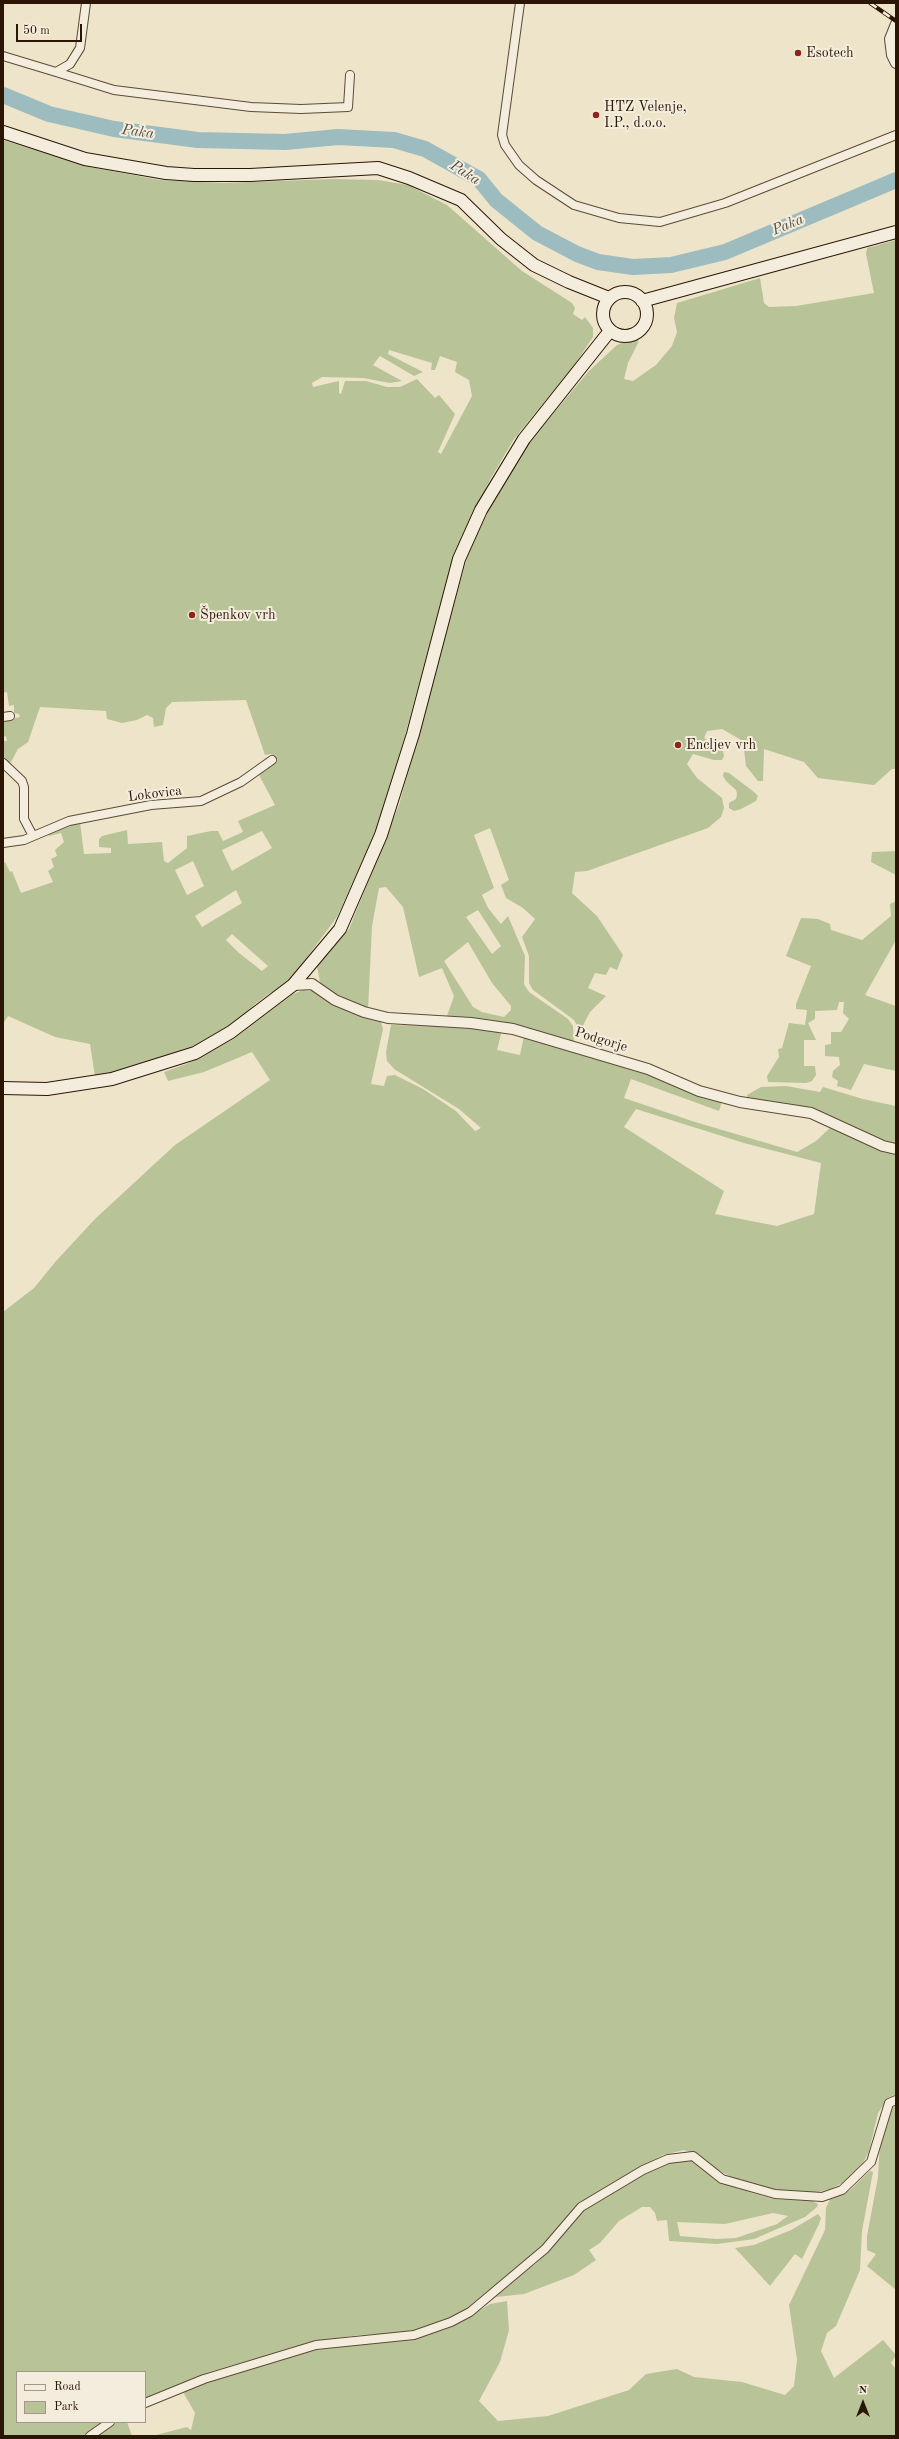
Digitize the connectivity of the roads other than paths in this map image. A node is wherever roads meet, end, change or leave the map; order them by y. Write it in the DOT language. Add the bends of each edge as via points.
graph roads {
  1 [pos="86,3"];
  2 [pos="520,3"];
  3 [pos="896,24"];
  4 [pos="3,56"];
  5 [pos="896,64"];
  6 [pos="56,72"];
  7 [pos="350,75"];
  8 [pos="3,132"];
  9 [pos="896,135"];
  10 [pos="896,232"];
  11 [pos="609,298"];
  12 [pos="642,301"];
  13 [pos="609,332"];
  14 [pos="272,760"];
  15 [pos="3,763"];
  16 [pos="33,836"];
  17 [pos="3,843"];
  18 [pos="293,985"];
  19 [pos="3,1088"];
  20 [pos="896,1149"];
  21 [pos="896,2100"];
  22 [pos="146,2403"];
  23 [pos="109,2423"];
  24 [pos="90,2436"];
  1 -- 6 [label="street" via="80,48 70,64"];
  2 -- 9 [label="street" via="502,135 505,145 519,165 536,180 574,205 619,218 660,222 724,202"];
  3 -- 5 [label="street" via="890,39"];
  4 -- 6 [label="street"];
  6 -- 7 [label="street" via="114,90 252,107 301,109 348,107"];
  8 -- 11 [label="main road" via="85,159 166,173 250,175 378,168 410,178 461,200 501,239 534,265"];
  10 -- 12 [label="main road"];
  11 -- 12 [label="main road" via="626,292 637,294"];
  11 -- 13 [label="main road" via="602,308 603,321"];
  12 -- 13 [label="main road" via="647,308 647,316 640,331 625,337"];
  13 -- 18 [label="main road" via="524,440 481,510 459,560 413,734 381,835 340,929"];
  14 -- 16 [label="street, Lokovica" via="241,782 201,801 151,805 69,821"];
  15 -- 16 [label="street" via="22,781 24,819"];
  16 -- 17 [label="street, Lokovica"];
  18 -- 19 [label="main road" via="231,1032 194,1053 168,1063 112,1079 47,1089"];
  18 -- 20 [label="street, Podgorje" via="312,984 335,1000 364,1012 388,1018 471,1023 513,1029 648,1069 699,1091 740,1102 811,1113 883,1146"];
  21 -- 22 [label="street" via="888,2103 871,2162 842,2190 822,2197 775,2194 722,2180 693,2156 668,2158 581,2207 545,2249 470,2312 451,2322 414,2335 316,2345 204,2379"];
  23 -- 24 [label="street"];
}
